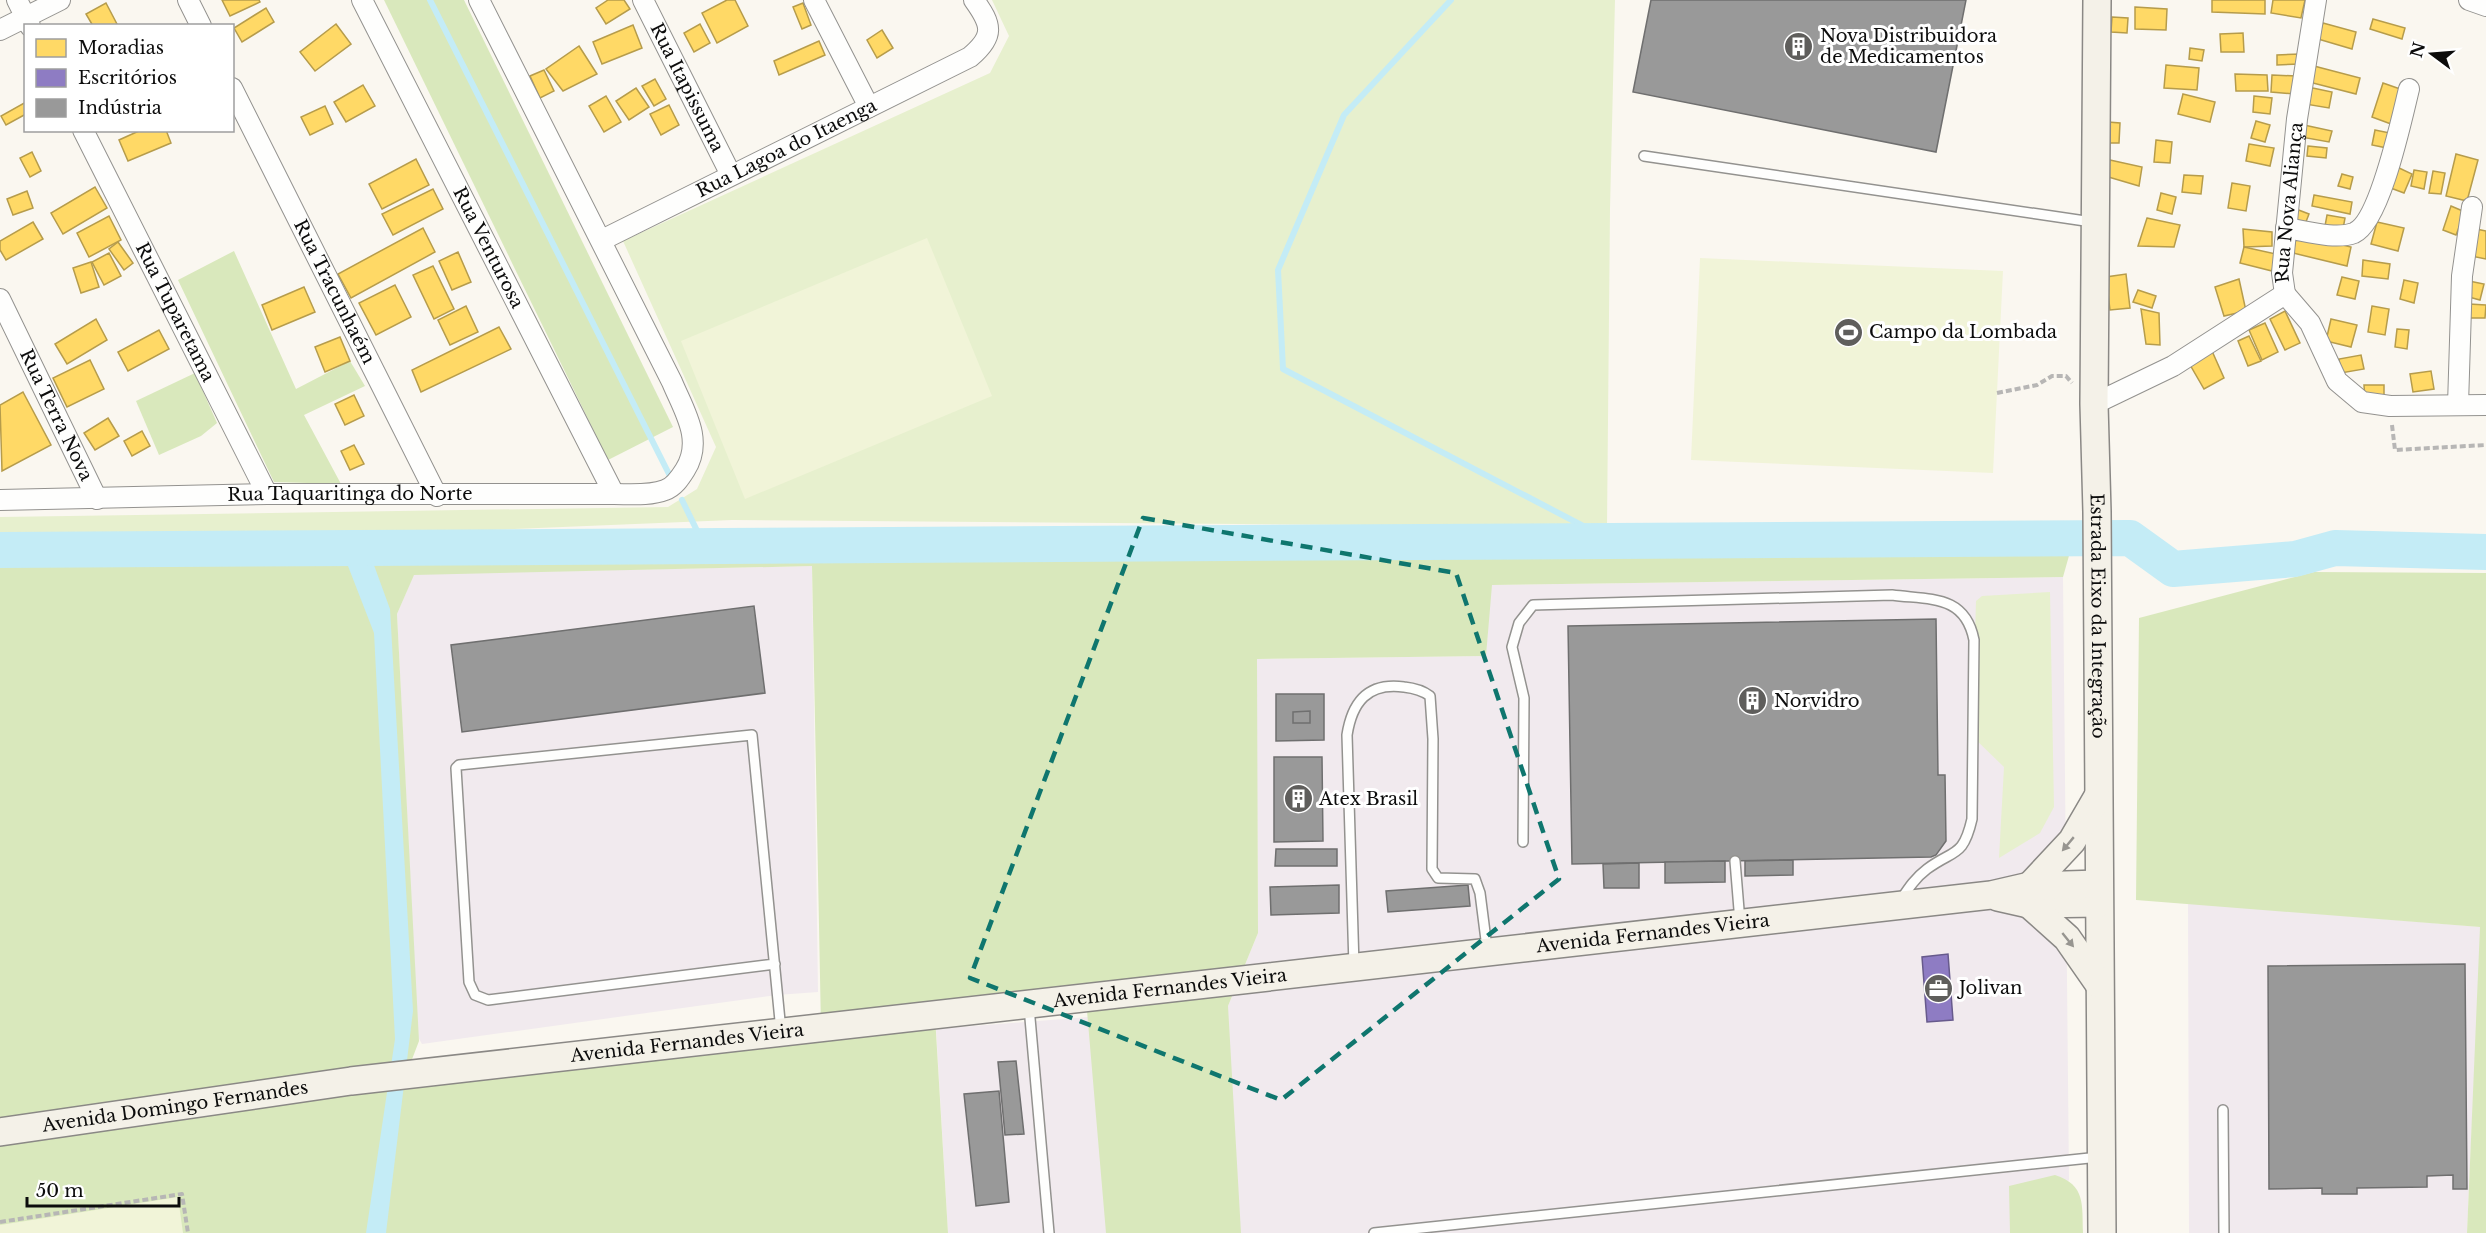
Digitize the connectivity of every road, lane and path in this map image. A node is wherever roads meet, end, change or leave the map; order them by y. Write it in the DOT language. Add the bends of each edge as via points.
graph roads {
  1 [pos="60,0"];
  2 [pos="188,0"];
  3 [pos="362,0"];
  4 [pos="479,0"];
  5 [pos="643,0"];
  6 [pos="814,0"];
  7 [pos="974,0"];
  8 [pos="2097,0"];
  9 [pos="2316,0"];
  10 [pos="2469,0"];
  11 [pos="2486,6"];
  12 [pos="24,14"];
  13 [pos="200,24"];
  14 [pos="0,30"];
  15 [pos="2409,89"];
  16 [pos="234,92"];
  17 [pos="869,107"];
  18 [pos="84,132"];
  19 [pos="1644,156"];
  20 [pos="731,175"];
  21 [pos="2472,207"];
  22 [pos="2094,222"];
  23 [pos="2286,228"];
  24 [pos="602,240"];
  25 [pos="2285,294"];
  26 [pos="0,299"];
  27 [pos="1997,393"];
  28 [pos="2094,404"];
  29 [pos="2458,405"];
  30 [pos="2486,405"];
  31 [pos="2390,406"];
  32 [pos="2486,445"];
  33 [pos="267,494"];
  34 [pos="614,495"];
  35 [pos="437,496"];
  36 [pos="97,499"];
  37 [pos="0,500"];
  38 [pos="2098,797"];
  39 [pos="1523,842"];
  40 [pos="1735,861"];
  41 [pos="2099,893"];
  42 [pos="2029,895"];
  43 [pos="1897,906"];
  44 [pos="1740,924"];
  45 [pos="1488,953"];
  46 [pos="775,964"];
  47 [pos="1354,968"];
  48 [pos="2099,984"];
  49 [pos="1029,1005"];
  50 [pos="781,1033"];
  51 [pos="351,1081"];
  52 [pos="2223,1110"];
  53 [pos="0,1132"];
  54 [pos="2101,1157"];
  55 [pos="0,1222"];
  56 [pos="188,1233"];
  57 [pos="1049,1233"];
  58 [pos="1374,1233"];
  59 [pos="2102,1233"];
  60 [pos="2224,1233"];
  1 -- 12 [label="street"];
  2 -- 13 [label="street"];
  3 -- 34 [label="street, Rua Venturosa"];
  4 -- 24 [label="street"];
  5 -- 20 [label="street, Rua Itapissuma"];
  6 -- 17 [label="street"];
  7 -- 17 [label="street, Rua Lagoa do Itaenga" via="988,24 989,34 983,46 970,57"];
  8 -- 22 [label="main road, Estrada Eixo da Integração"];
  9 -- 23 [label="street, Rua Nova Aliança" via="2297,119"];
  10 -- 11 [label="street"];
  12 -- 14 [label="street"];
  15 -- 23 [label="street" via="2384,181 2372,213 2361,229 2352,234 2333,235"];
  16 -- 35 [label="street, Rua Tracunhaém"];
  17 -- 20 [label="street, Rua Lagoa do Itaenga"];
  18 -- 33 [label="street, Rua Tuparetama"];
  19 -- 22 [label="lane"];
  20 -- 24 [label="street, Rua Lagoa do Itaenga"];
  21 -- 29 [label="street" via="2462,276"];
  22 -- 28 [label="main road, Estrada Eixo da Integração"];
  23 -- 25 [label="street, Rua Nova Aliança" via="2282,273"];
  24 -- 34 [label="street, Rua Taquaritinga do Norte" via="694,433 687,467 673,486"];
  25 -- 28 [label="street, Rua Nova Aliança" via="2173,366"];
  25 -- 31 [label="street" via="2310,323 2337,381 2362,402"];
  26 -- 36 [label="street, Rua Terra Nova"];
  27 -- 28 [label="path" via="2037,385 2052,376 2066,376"];
  28 -- 38 [label="main road, Estrada Eixo da Integração"];
  29 -- 30 [label="street"];
  29 -- 31 [label="street"];
  31 -- 32 [label="path" via="2395,450"];
  33 -- 35 [label="street, Rua Taquaritinga do Norte"];
  33 -- 36 [label="street, Rua Taquaritinga do Norte"];
  34 -- 35 [label="street, Rua Taquaritinga do Norte"];
  36 -- 37 [label="street, Rua Taquaritinga do Norte"];
  38 -- 41 [label="main road, Estrada Eixo da Integração"];
  38 -- 42 [label="main road, one-way" via="2072,841"];
  39 -- 43 [label="lane" via="1524,698 1512,647 1519,623 1533,605 1892,595 1946,602 1968,619 1974,640 1972,819 1964,844 1950,857 1928,868 1911,884"];
  40 -- 44 [label="lane"];
  41 -- 42 [label="main road, Avenida Fernandes Vieira"];
  41 -- 48 [label="main road, Estrada Eixo da Integração"];
  42 -- 43 [label="main road, Avenida Fernandes Vieira" via="1991,895"];
  42 -- 48 [label="main road, one-way" via="2067,938"];
  43 -- 44 [label="main road, Avenida Fernandes Vieira"];
  44 -- 45 [label="main road, Avenida Fernandes Vieira"];
  45 -- 47 [label="main road, Avenida Fernandes Vieira"];
  45 -- 47 [label="lane" via="1475,879 1438,878 1432,869 1430,696 1412,688 1389,686 1374,690 1356,705 1347,735"];
  46 -- 46 [label="lane" via="752,735 456,768 469,982 475,995 488,1000"];
  46 -- 50 [label="lane"];
  47 -- 49 [label="main road, Avenida Fernandes Vieira"];
  48 -- 54 [label="main road, Estrada Eixo da Integração"];
  49 -- 50 [label="main road, Avenida Fernandes Vieira"];
  49 -- 57 [label="lane"];
  50 -- 51 [label="main road, Avenida Fernandes Vieira"];
  51 -- 53 [label="main road, Avenida Domingo Fernandes"];
  52 -- 60 [label="lane"];
  54 -- 58 [label="lane"];
  54 -- 59 [label="main road, Estrada Eixo da Integração"];
  55 -- 56 [label="path" via="182,1194"];
}
